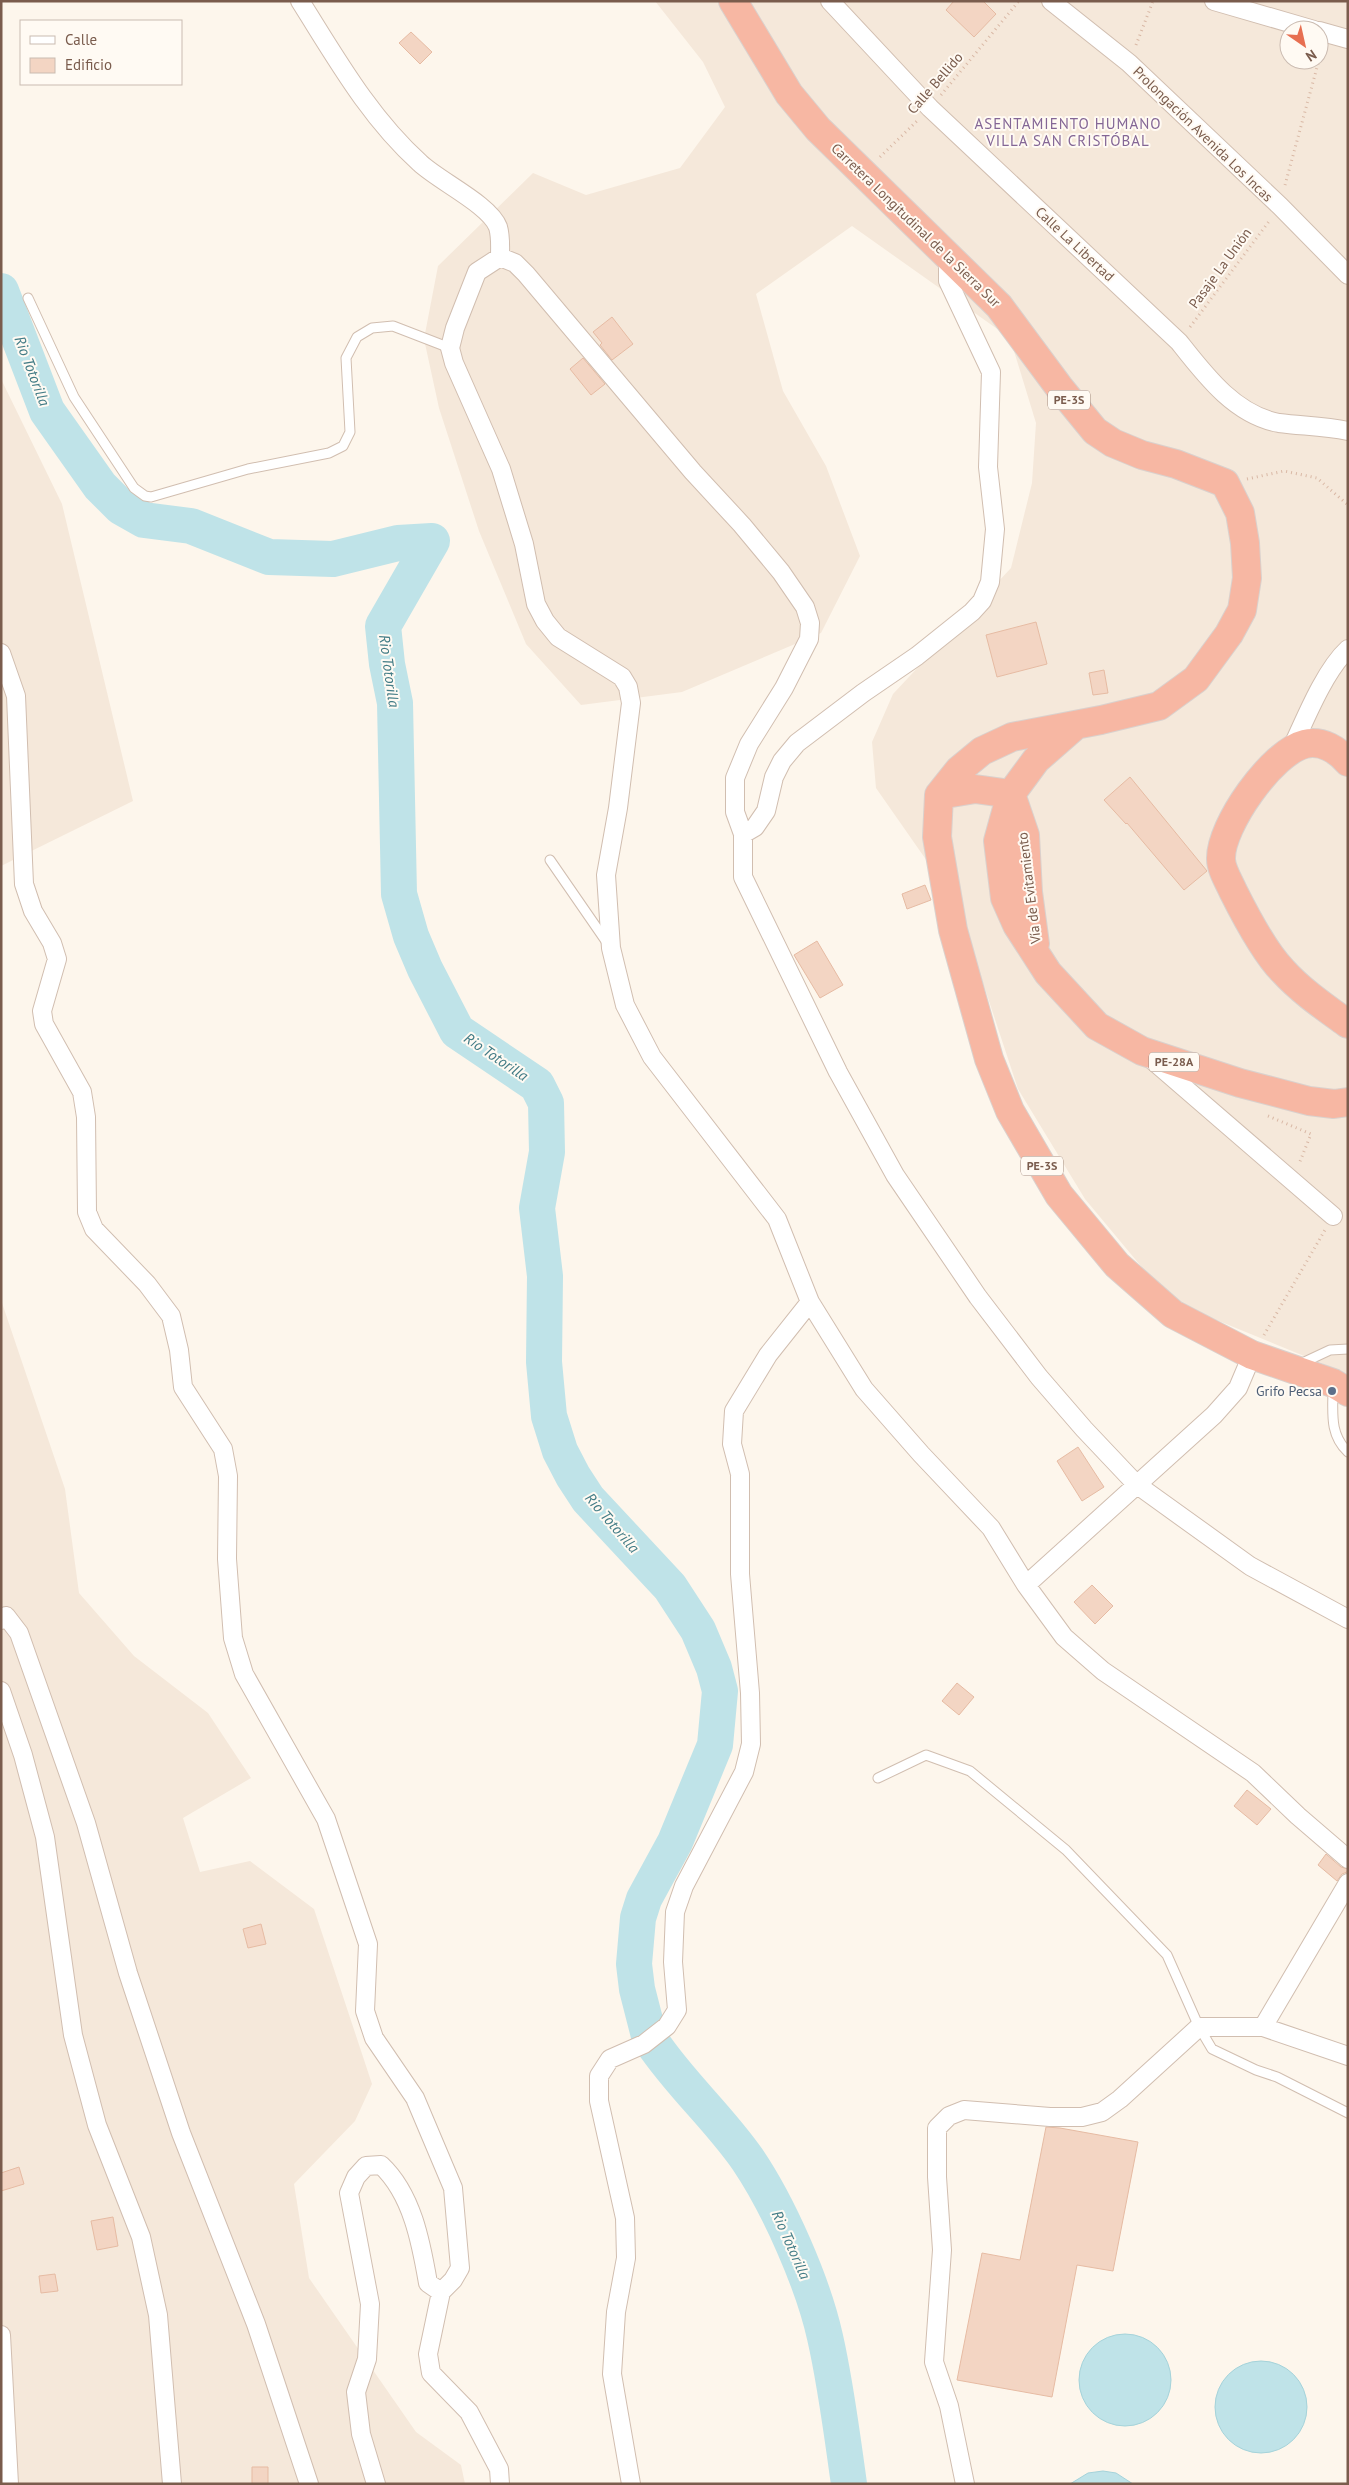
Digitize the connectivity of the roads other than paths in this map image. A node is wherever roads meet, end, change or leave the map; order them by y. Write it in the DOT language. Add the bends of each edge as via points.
graph roads {
  1 [pos="300,1"];
  2 [pos="733,1"];
  3 [pos="830,1"];
  4 [pos="1051,1"];
  5 [pos="1214,1"];
  6 [pos="1280,20"];
  7 [pos="1329,34"];
  8 [pos="1348,40"];
  9 [pos="948,255"];
  10 [pos="500,257"];
  11 [pos="1348,275"];
  12 [pos="28,298"];
  13 [pos="450,348"];
  14 [pos="1348,432"];
  15 [pos="1348,650"];
  16 [pos="1,654"];
  17 [pos="1077,724"];
  18 [pos="1290,752"];
  19 [pos="1348,762"];
  20 [pos="1010,794"];
  21 [pos="939,795"];
  22 [pos="743,834"];
  23 [pos="550,860"];
  24 [pos="611,948"];
  25 [pos="1348,1024"];
  26 [pos="1142,1051"];
  27 [pos="1348,1102"];
  28 [pos="1333,1216"];
  29 [pos="810,1302"];
  30 [pos="1348,1349"];
  31 [pos="1252,1355"];
  32 [pos="1291,1368"];
  33 [pos="1340,1388"];
  34 [pos="1348,1452"];
  35 [pos="1136,1484"];
  36 [pos="1026,1585"];
  37 [pos="3,1614"];
  38 [pos="1348,1619"];
  39 [pos="1,1691"];
  40 [pos="878,1778"];
  41 [pos="1348,1859"];
  42 [pos="1348,1883"];
  43 [pos="1199,2027"];
  44 [pos="1262,2027"];
  45 [pos="1348,2056"];
  46 [pos="1348,2113"];
  47 [pos="441,2292"];
  48 [pos="1,2336"];
  49 [pos="966,2483"];
  50 [pos="9,2484"];
  51 [pos="172,2484"];
  52 [pos="309,2484"];
  53 [pos="376,2484"];
  54 [pos="500,2484"];
  55 [pos="631,2484"];
  1 -- 10 [label="street" via="349,81 382,124 420,163 482,206 494,219 500,239"];
  2 -- 9 [label="highway, Carretera Longitudinal de la Sierra Sur / PE-3S" via="788,94 862,175"];
  3 -- 14 [label="street, Calle La Libertad" via="930,108 1179,342 1205,376 1243,410 1277,422 1326,426"];
  4 -- 11 [label="street, Prolongación Avenida Los Incas" via="1129,63"];
  5 -- 6 [label="street"];
  7 -- 8 [label="street"];
  9 -- 17 [label="highway, Carretera Longitudinal de la Sierra Sur / PE-3S" via="999,306 1095,430 1113,443 1225,484 1240,514 1246,569 1242,610 1230,634 1196,680 1158,706"];
  9 -- 22 [label="street" via="948,281 991,372 988,467 996,529 990,582 982,601 972,612 798,743 782,761 774,777 766,811 755,827"];
  10 -- 13 [label="street" via="477,272"];
  10 -- 22 [label="street" via="514,263 526,274 693,472 742,525 805,607 810,623 809,639 784,688 748,744 735,778 735,812"];
  12 -- 13 [label="lane" via="74,397 134,488 151,497 248,469 329,453 343,446 350,432 346,358 357,337 372,328 393,326"];
  13 -- 24 [label="street" via="501,469 524,544 536,604 558,637 622,677 628,687 630,703 618,808 606,876"];
  15 -- 18 [label="street" via="1340,656 1316,698"];
  16 -- 47 [label="street" via="16,696 24,884 57,959 42,1011 44,1024 82,1092 86,1117 87,1212 94,1229 147,1284 171,1316 183,1387 223,1449 228,1476 226,1559 233,1638 244,1674 326,1819 368,1944 365,2011 374,2038 415,2098 453,2188 460,2268"];
  17 -- 20 [label="highway" via="1036,760"];
  17 -- 21 [label="highway" via="1012,737 982,751 959,770"];
  18 -- 19 [label="highway" via="1305,744 1323,744 1342,754"];
  18 -- 25 [label="highway" via="1274,763 1241,806 1224,838 1221,860 1246,917 1282,971"];
  20 -- 21 [label="highway" via="975,789"];
  20 -- 26 [label="highway, Vía de Evitamiento / PE-28A" via="998,841 1005,898 1017,926 1048,972 1097,1026"];
  21 -- 31 [label="highway, PE-3S" via="936,837 953,930 989,1059 1010,1112 1058,1195 1116,1265 1173,1314"];
  22 -- 35 [label="street" via="743,877 838,1072 896,1175 978,1297 1039,1378"];
  23 -- 24 [label="lane"];
  24 -- 29 [label="street" via="625,1006 652,1057 777,1219"];
  26 -- 27 [label="highway, Vía de Evitamiento / PE-28A" via="1309,1102"];
  26 -- 28 [label="street"];
  29 -- 36 [label="street" via="864,1389 991,1528"];
  29 -- 55 [label="street" via="768,1355 734,1411 732,1444 740,1474 740,1574 750,1693 751,1744 744,1772 684,1886 675,1912 677,2010 667,2026 644,2044 610,2060 599,2076 599,2101 625,2218 626,2258 616,2312 612,2374"];
  30 -- 32 [label="lane" via="1330,1350"];
  31 -- 32 [label="highway, PE-3S"];
  31 -- 35 [label="street" via="1238,1388 1214,1415"];
  32 -- 33 [label="highway, PE-3S"];
  33 -- 34 [label="lane" via="1332,1420 1338,1443"];
  35 -- 36 [label="street"];
  35 -- 38 [label="street" via="1250,1566"];
  36 -- 41 [label="street" via="1064,1637 1103,1671 1254,1773"];
  37 -- 52 [label="street" via="19,1633 86,1822 128,1973 181,2133 256,2324"];
  39 -- 51 [label="street" via="45,1836 73,2035 97,2125 141,2237 158,2315"];
  40 -- 43 [label="lane" via="926,1755 970,1772 1066,1850 1167,1955"];
  42 -- 44 [label="street"];
  43 -- 44 [label="street"];
  43 -- 46 [label="lane" via="1212,2049"];
  43 -- 49 [label="street" via="1102,2112 1082,2117 1050,2117 964,2110 949,2116 937,2128 942,2250 934,2362 949,2406"];
  44 -- 45 [label="street"];
  47 -- 53 [label="street" via="428,2283 419,2232 392,2176 381,2165 366,2166 349,2193 370,2304 366,2359 356,2392 362,2434"];
  47 -- 54 [label="street" via="428,2354 431,2373 469,2412 499,2469"];
  48 -- 50 [label="street"];
}
